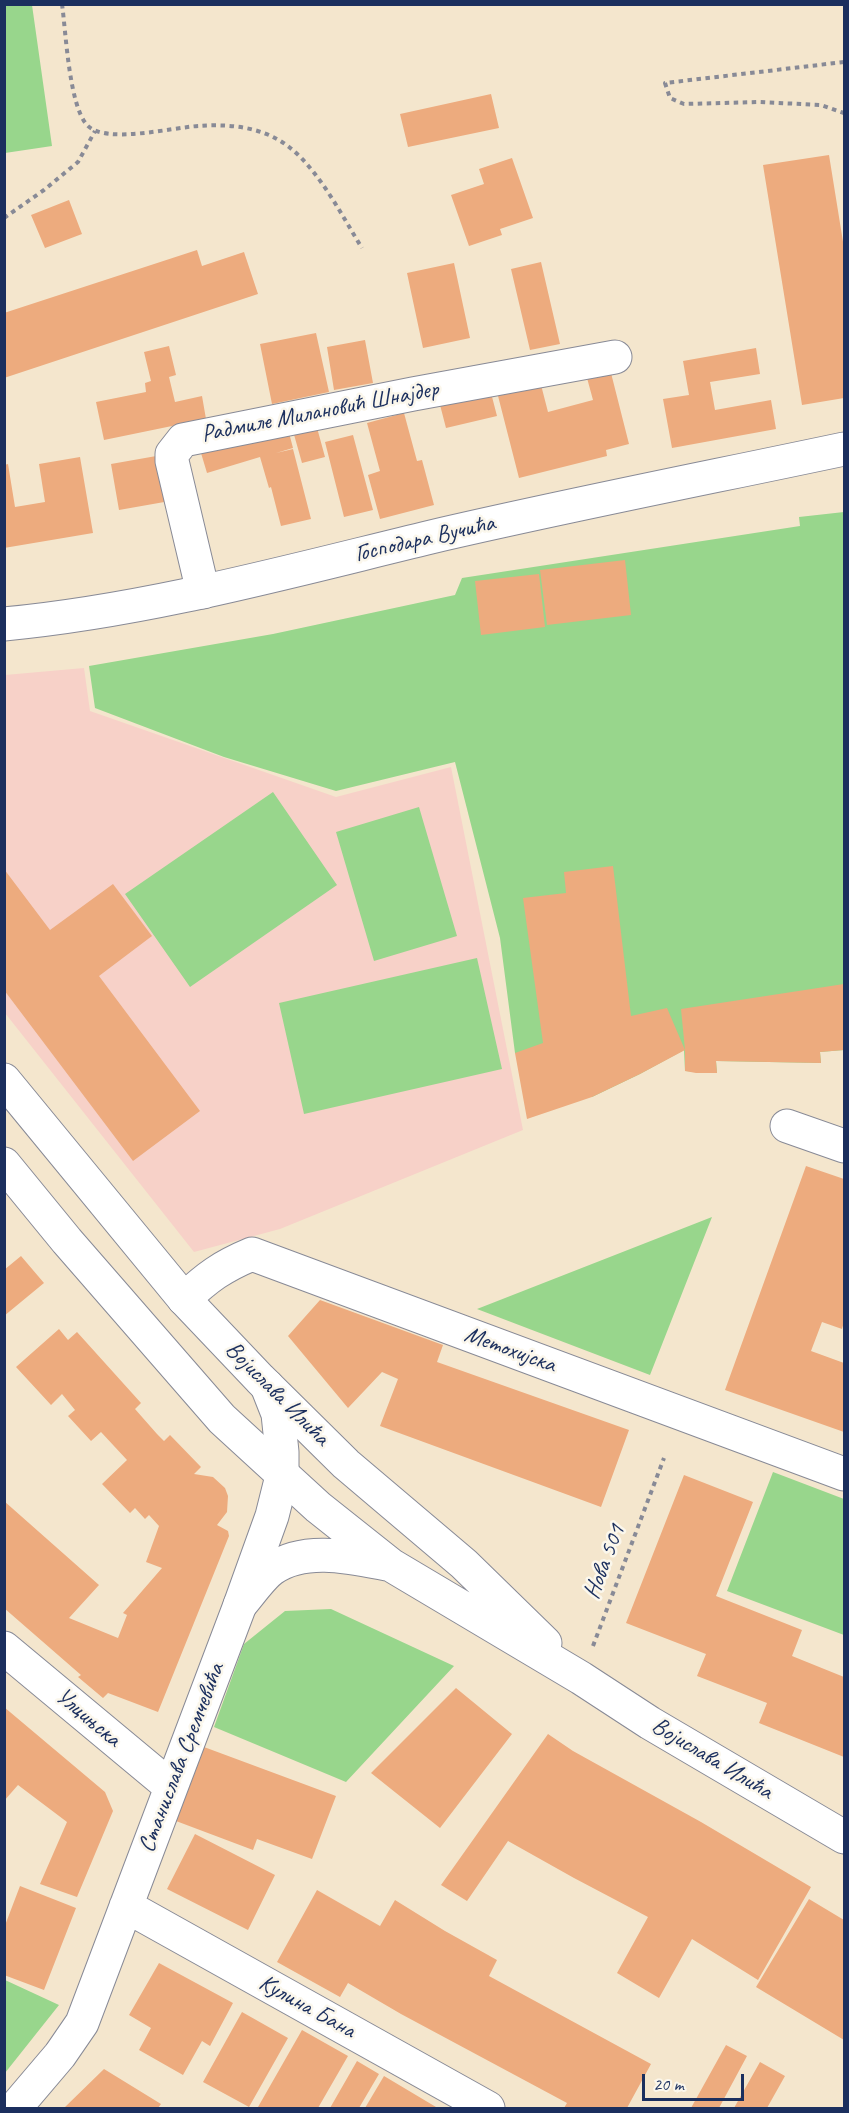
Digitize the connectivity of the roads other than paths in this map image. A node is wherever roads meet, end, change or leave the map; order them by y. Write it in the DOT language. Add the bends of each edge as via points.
graph roads {
  1 [pos="615,357"];
  2 [pos="844,449"];
  3 [pos="203,592"];
  4 [pos="4,624"];
  5 [pos="4,1080"];
  6 [pos="787,1126"];
  7 [pos="844,1146"];
  8 [pos="4,1164"];
  9 [pos="184,1299"];
  10 [pos="267,1386"];
  11 [pos="844,1474"];
  12 [pos="282,1476"];
  13 [pos="391,1565"];
  14 [pos="240,1605"];
  15 [pos="4,1648"];
  16 [pos="581,1678"];
  17 [pos="171,1788"];
  18 [pos="844,1837"];
  19 [pos="126,1906"];
  20 [pos="15,2109"];
  21 [pos="488,2109"];
  1 -- 3 [label="main road, Радмиле Милановић Шнајдер" via="183,440 172,454 172,461"];
  2 -- 3 [label="main road, Господара Вучића" via="492,523"];
  3 -- 4 [label="main road, Господара Вучића" via="60,619"];
  5 -- 9 [label="main road, Војислава Илића"];
  6 -- 7 [label="main road"];
  8 -- 12 [label="main road, Војислава Илића" via="222,1419"];
  9 -- 10 [label="main road, Војислава Илића"];
  9 -- 11 [label="main road, Метохијска" via="209,1276 252,1254"];
  10 -- 12 [label="main road, Станислава Сремчевића" via="278,1414"];
  10 -- 16 [label="main road, Војислава Илића" via="346,1464 464,1564"];
  12 -- 13 [label="main road, Војислава Илића"];
  12 -- 14 [label="main road, Станислава Сремчевића"];
  13 -- 14 [label="main road" via="331,1555 303,1556 271,1569"];
  13 -- 16 [label="main road, Војислава Илића"];
  14 -- 17 [label="main road, Станислава Сремчевића"];
  15 -- 17 [label="main road, Улцињска"];
  16 -- 18 [label="main road, Војислава Илића"];
  17 -- 19 [label="main road, Станислава Сремчевића"];
  19 -- 20 [label="main road, Станислава Сремчевића" via="82,2022"];
  19 -- 21 [label="main road, Кулина Бана"];
}
